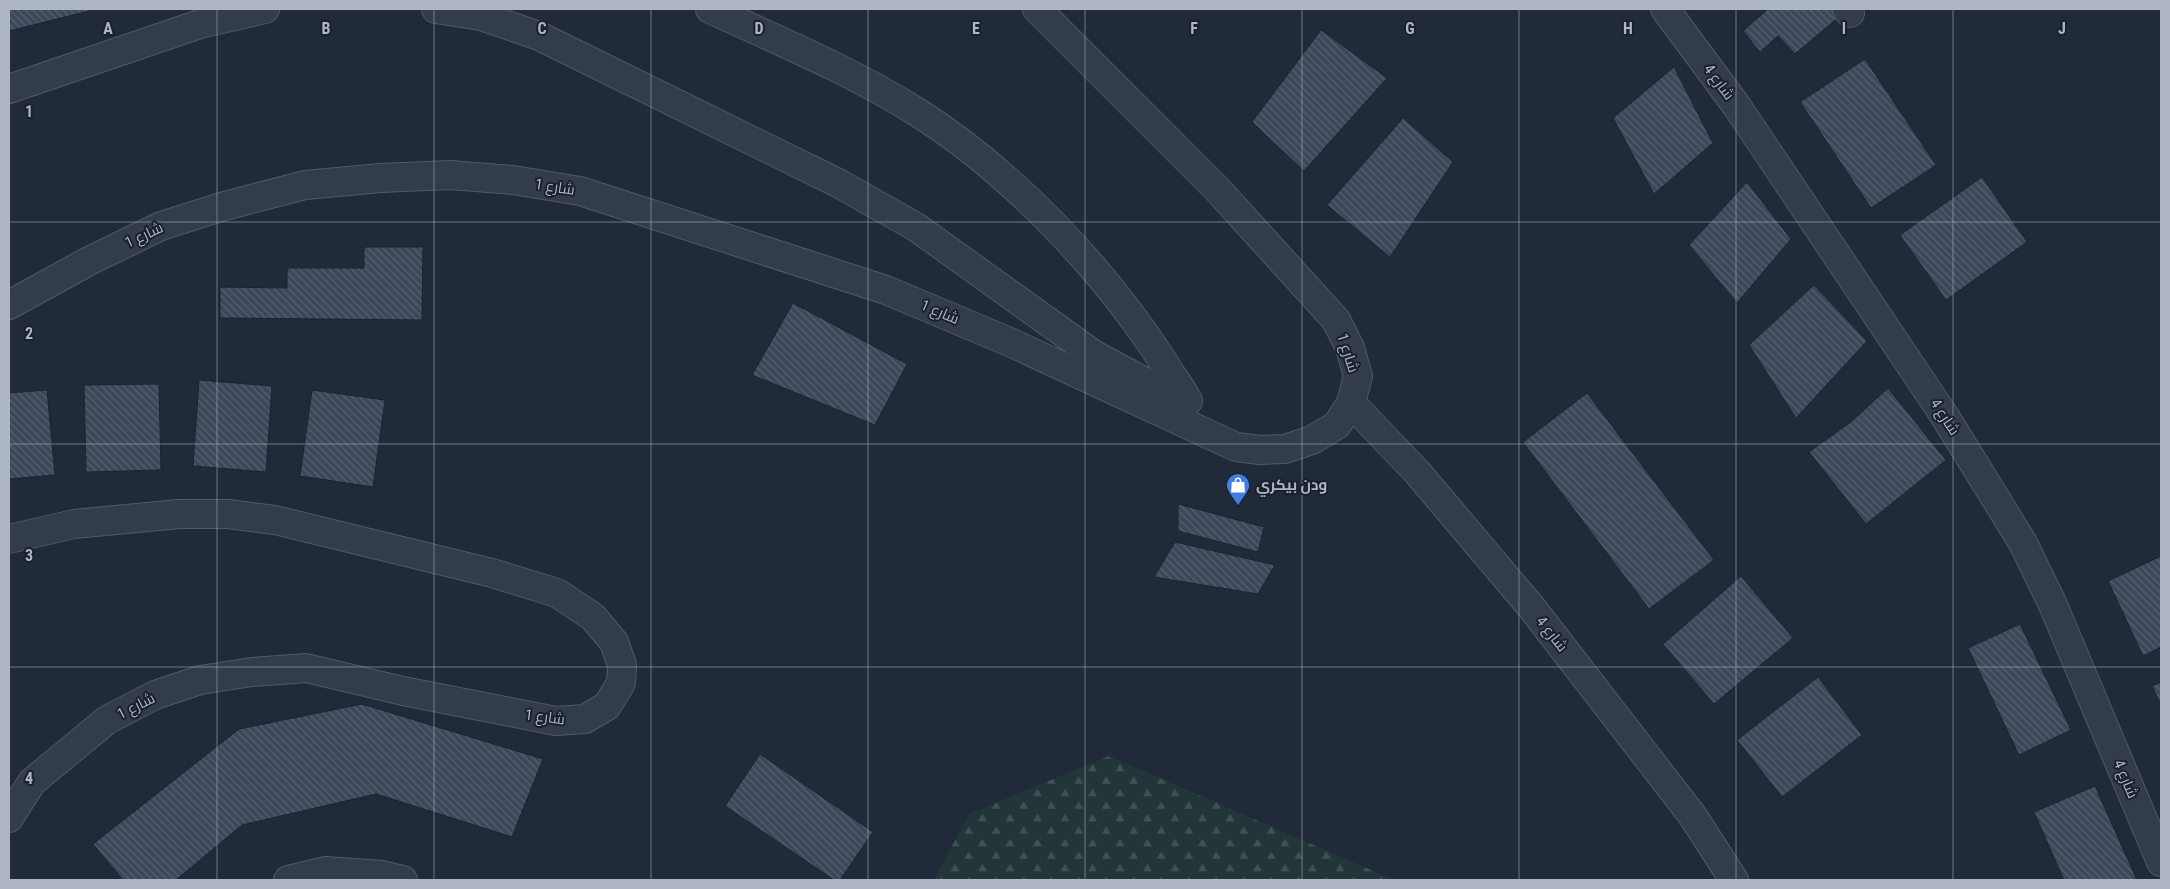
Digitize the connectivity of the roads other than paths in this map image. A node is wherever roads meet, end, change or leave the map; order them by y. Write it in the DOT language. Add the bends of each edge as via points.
graph roads {
  1 [pos="265,9"];
  2 [pos="436,9"];
  3 [pos="710,9"];
  4 [pos="1037,9"];
  5 [pos="1665,9"];
  6 [pos="9,89"];
  7 [pos="9,305"];
  8 [pos="1187,398"];
  9 [pos="1351,403"];
  10 [pos="1202,431"];
  11 [pos="9,539"];
  12 [pos="9,818"];
  13 [pos="2161,862"];
  14 [pos="288,880"];
  15 [pos="403,880"];
  16 [pos="1734,880"];
  1 -- 6 [label="street" via="200,24"];
  2 -- 8 [label="street" via="481,16 540,36 840,184 916,227 1093,354 1145,382"];
  3 -- 8 [label="street" via="876,89 917,112 992,167 1060,233 1114,292 1144,330"];
  4 -- 9 [label="street, شارع 1" via="1218,189 1336,320 1350,348 1358,376"];
  5 -- 13 [label="street, شارع 4" via="1742,113 1944,415 2009,519 2053,605"];
  7 -- 10 [label="street, شارع 1" via="161,226 305,185 450,176 513,180 588,193 886,290 1012,343"];
  8 -- 10 [label="street"];
  9 -- 10 [label="street, شارع 1" via="1338,425 1312,440 1285,449 1260,450 1236,446"];
  9 -- 16 [label="street, شارع 4" via="1418,472 1532,608 1692,815"];
  11 -- 12 [label="street, شارع 1" via="74,524 179,514 228,514 275,520 492,573 557,593 593,617 614,642 622,665 621,683 608,706 585,719 556,721 306,668 200,680 155,695 107,720 32,782"];
  14 -- 15 [label="street" via="325,871 382,875"];
}
